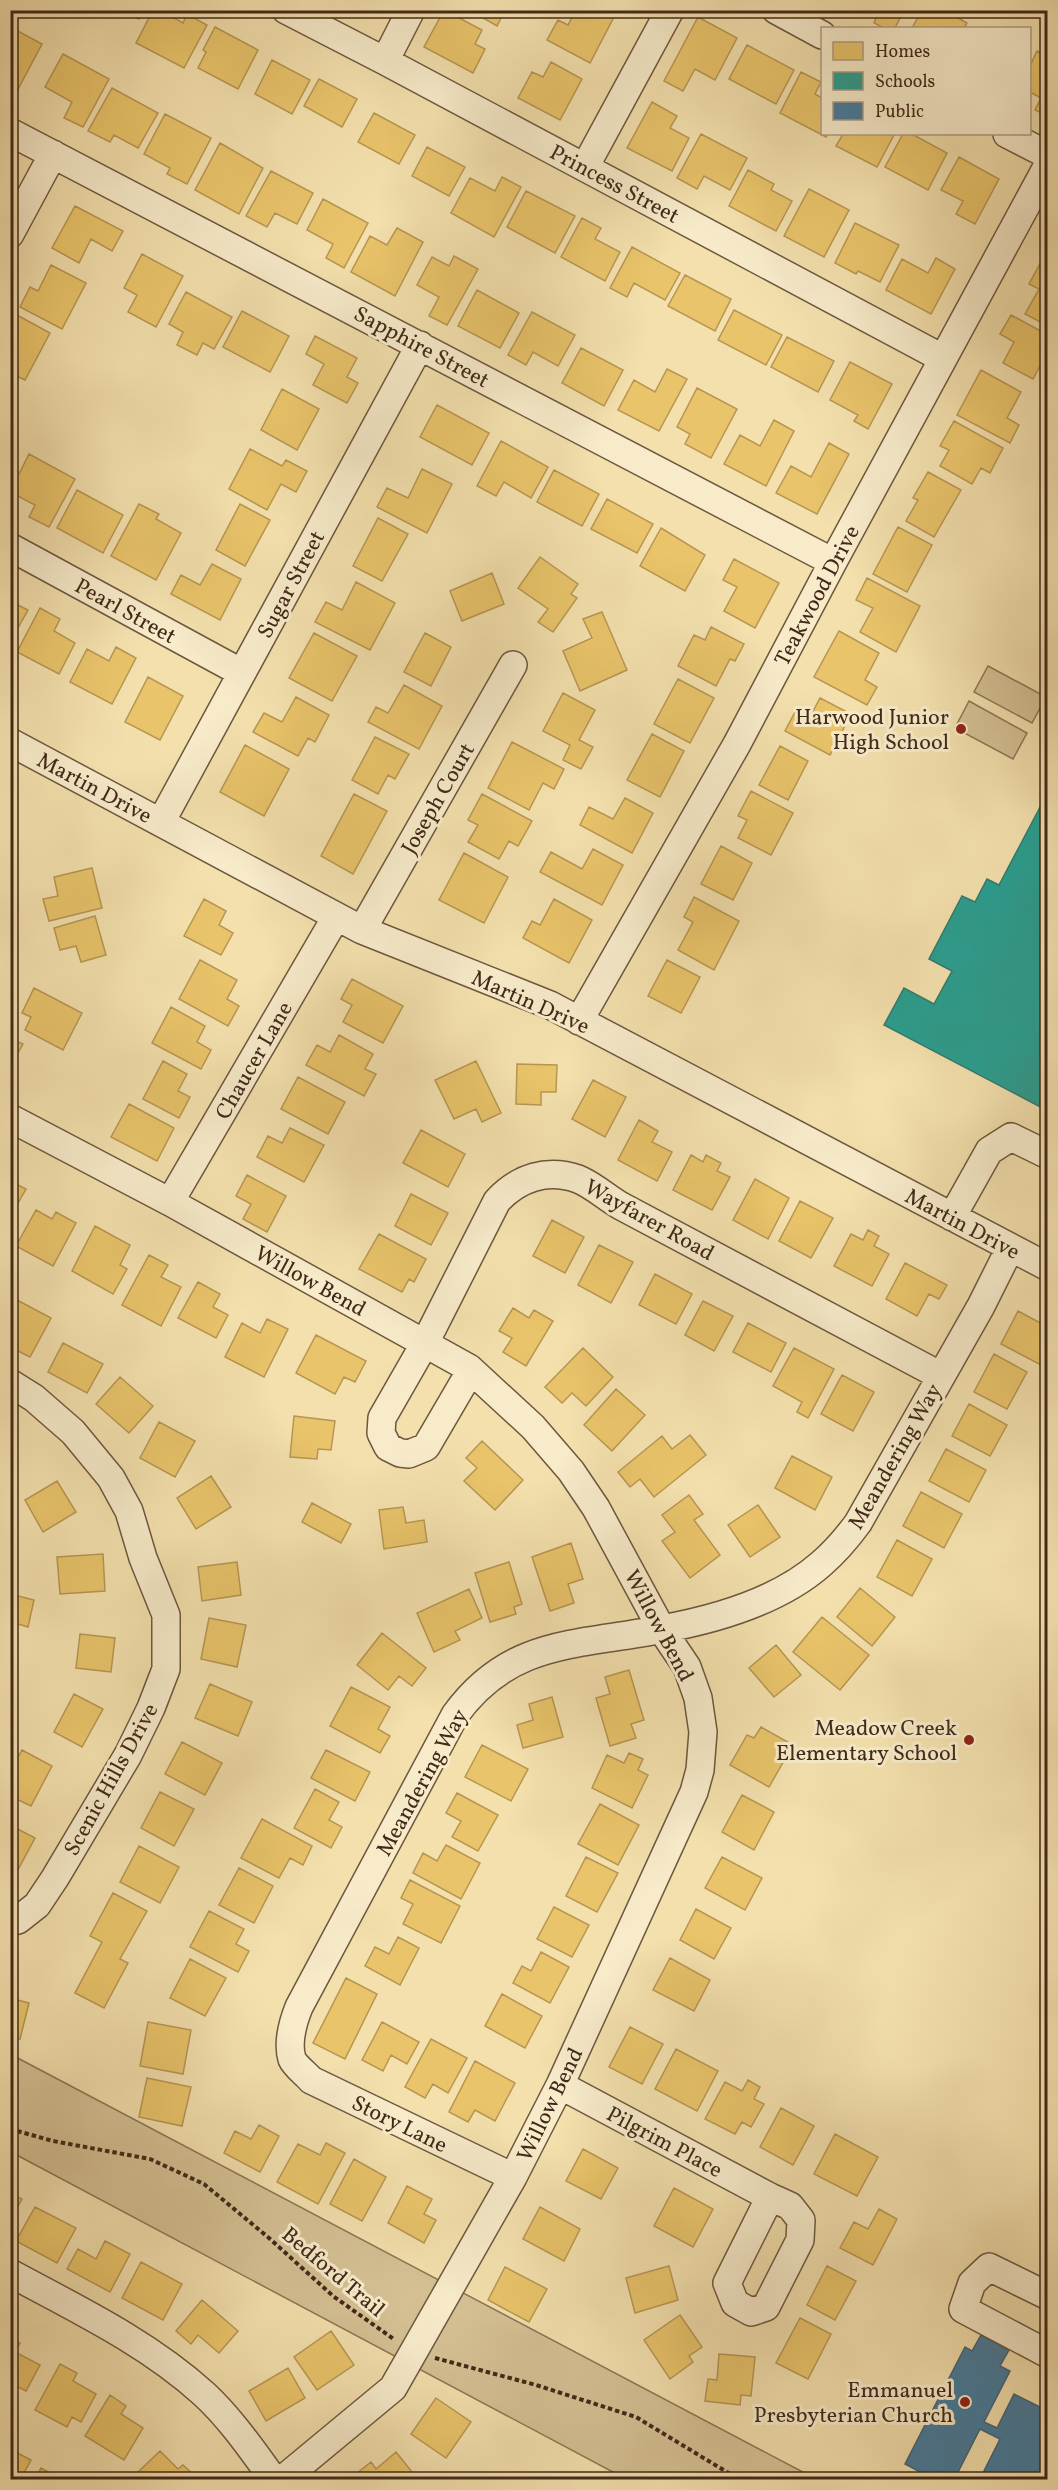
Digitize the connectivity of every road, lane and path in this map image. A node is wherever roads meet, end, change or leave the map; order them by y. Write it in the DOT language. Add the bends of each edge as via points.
graph roads {
  1 [pos="286,10"];
  2 [pos="411,10"];
  3 [pos="670,10"];
  4 [pos="776,10"];
  5 [pos="821,34"];
  6 [pos="386,61"];
  7 [pos="10,132"];
  8 [pos="1009,135"];
  9 [pos="53,154"];
  10 [pos="1047,155"];
  11 [pos="1047,165"];
  12 [pos="585,167"];
  13 [pos="10,234"];
  14 [pos="420,345"];
  15 [pos="942,358"];
  16 [pos="10,547"];
  17 [pos="833,562"];
  18 [pos="513,665"];
  19 [pos="242,673"];
  20 [pos="10,742"];
  21 [pos="161,822"];
  22 [pos="336,917"];
  23 [pos="362,930"];
  24 [pos="579,1021"];
  25 [pos="10,1119"];
  26 [pos="1047,1155"];
  27 [pos="170,1202"];
  28 [pos="952,1217"];
  29 [pos="1010,1248"];
  30 [pos="1047,1267"];
  31 [pos="425,1342"];
  32 [pos="471,1370"];
  33 [pos="941,1376"];
  34 [pos="10,1383"];
  35 [pos="662,1629"];
  36 [pos="10,1922"];
  37 [pos="292,2060"];
  38 [pos="560,2085"];
  39 [pos="10,2129"];
  40 [pos="513,2177"];
  41 [pos="770,2197"];
  42 [pos="10,2273"];
  43 [pos="1047,2296"];
  44 [pos="415,2349"];
  45 [pos="1047,2354"];
  46 [pos="274,2480"];
  47 [pos="282,2480"];
  48 [pos="740,2480"];
  1 -- 6 [label="street, Princess Street"];
  2 -- 6 [label="street"];
  3 -- 12 [label="street"];
  4 -- 5 [label="street"];
  6 -- 12 [label="street, Princess Street"];
  7 -- 9 [label="street, Sapphire Street"];
  8 -- 10 [label="street"];
  9 -- 13 [label="street"];
  9 -- 14 [label="street, Sapphire Street"];
  11 -- 15 [label="street, Teakwood Drive"];
  12 -- 15 [label="street, Princess Street"];
  14 -- 17 [label="street, Sapphire Street"];
  14 -- 19 [label="street, Sugar Street"];
  15 -- 17 [label="street, Teakwood Drive"];
  16 -- 19 [label="street, Pearl Street"];
  17 -- 24 [label="street, Teakwood Drive" via="737,744"];
  18 -- 23 [label="street, Joseph Court"];
  19 -- 21 [label="street, Sugar Street"];
  20 -- 21 [label="street, Martin Drive"];
  21 -- 22 [label="street, Martin Drive"];
  22 -- 23 [label="street, Martin Drive"];
  22 -- 27 [label="street, Chaucer Lane"];
  23 -- 24 [label="street, Martin Drive" via="550,1005"];
  24 -- 28 [label="street, Martin Drive"];
  25 -- 27 [label="street, Willow Bend"];
  26 -- 28 [label="street" via="1011,1137 989,1151"];
  27 -- 31 [label="street, Willow Bend"];
  28 -- 29 [label="street, Martin Drive"];
  29 -- 30 [label="street, Martin Drive"];
  29 -- 33 [label="street, Meandering Way"];
  31 -- 32 [label="street, Willow Bend"];
  31 -- 32 [label="street, Wayfarer Road" via="382,1418 384,1440 395,1451 409,1454 426,1448"];
  31 -- 33 [label="street, Wayfarer Road" via="497,1201 524,1180 559,1174 579,1179 621,1206"];
  32 -- 35 [label="street, Willow Bend" via="533,1428 571,1471 604,1521"];
  33 -- 35 [label="street, Meandering Way" via="858,1523 821,1564 778,1592 703,1620"];
  34 -- 36 [label="street, Scenic Hills Drive" via="73,1432 111,1478 129,1511 166,1615 166,1669 128,1755 55,1878 37,1905"];
  35 -- 37 [label="street, Meandering Way" via="550,1647 513,1662 474,1692 455,1715 299,2007 291,2041"];
  35 -- 38 [label="street, Willow Bend" via="687,1667 698,1698 703,1732 700,1770 685,1816"];
  37 -- 40 [label="street, Story Lane" via="311,2080"];
  38 -- 40 [label="street, Willow Bend"];
  38 -- 41 [label="street, Pilgrim Place"];
  39 -- 44 [label="path, Bedford Trail" via="150,2159 204,2184 333,2296 390,2337"];
  40 -- 44 [label="street, Willow Bend"];
  42 -- 46 [label="street" via="105,2323 177,2371 230,2421"];
  43 -- 45 [label="street" via="989,2267 972,2283 963,2309"];
  44 -- 47 [label="street, Willow Bend" via="393,2388"];
  44 -- 48 [label="path, Bedford Trail" via="443,2362 536,2385 636,2417"];
}
